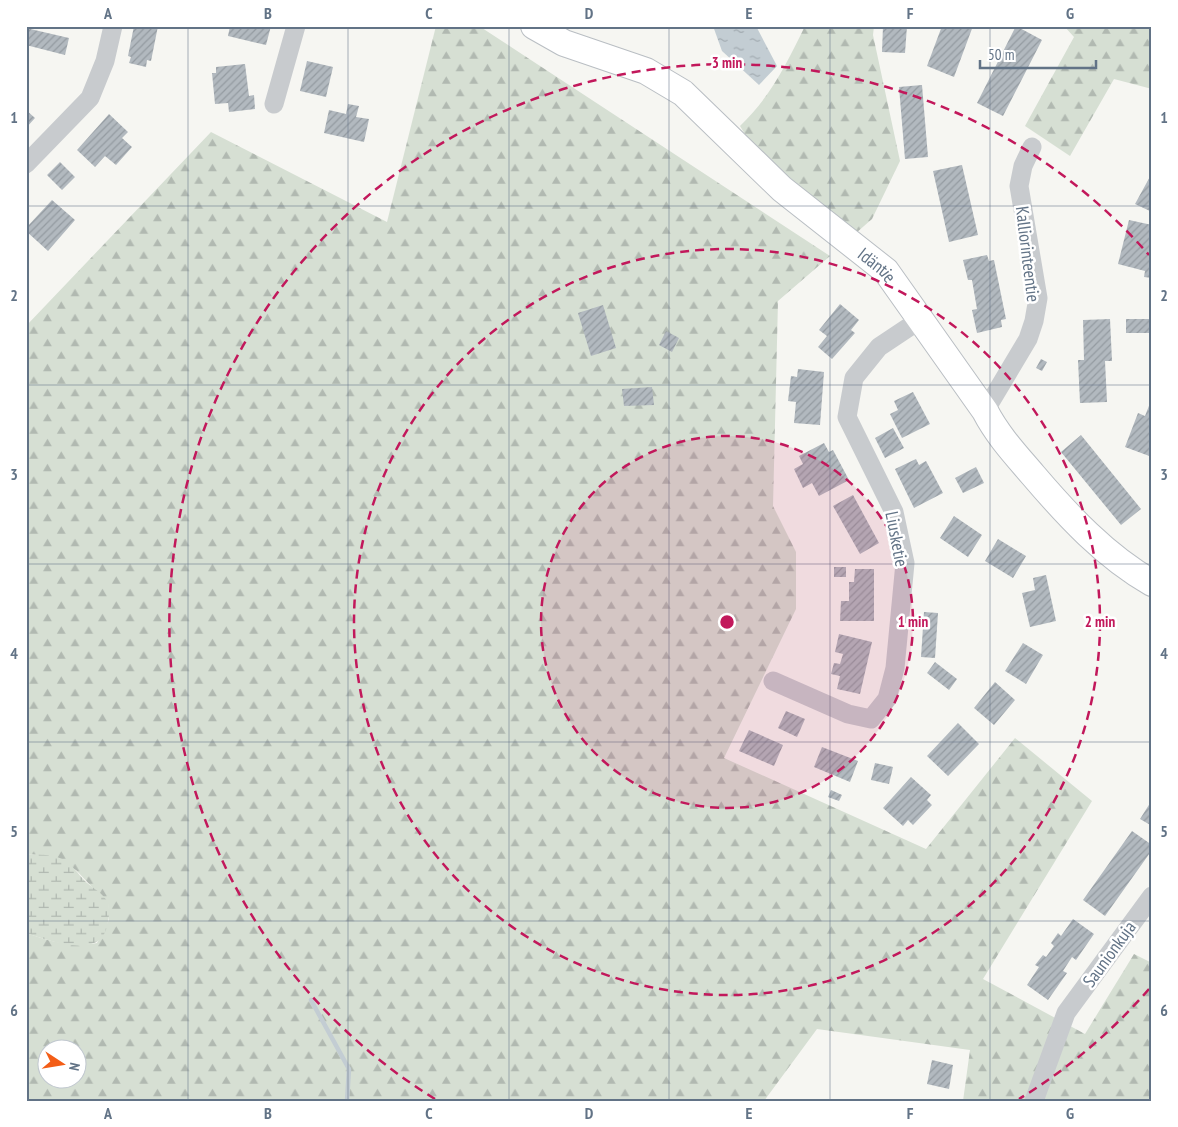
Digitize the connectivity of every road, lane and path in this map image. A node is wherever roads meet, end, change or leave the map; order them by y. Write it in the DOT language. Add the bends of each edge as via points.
graph roads {
  1 [pos="113,26"];
  2 [pos="296,26"];
  3 [pos="534,26"];
  4 [pos="274,104"];
  5 [pos="1032,147"];
  6 [pos="26,164"];
  7 [pos="921,319"];
  8 [pos="985,411"];
  9 [pos="1152,583"];
  10 [pos="773,681"];
  11 [pos="1152,896"];
  12 [pos="1034,1101"];
  1 -- 6 [label="street" via="105,61 90,98"];
  2 -- 4 [label="street"];
  3 -- 7 [label="street, Idäntie" via="564,44 646,71 683,93 782,189 886,271"];
  5 -- 8 [label="street, Kalliorinteentie" via="1023,166 1019,186 1038,298 1034,321 1028,339"];
  7 -- 8 [label="street, Idäntie"];
  7 -- 10 [label="street, Liusketie" via="879,347 854,378 847,417 894,512 905,563 895,668 887,699 871,719 848,714"];
  8 -- 9 [label="street, Idäntie" via="996,432 1059,505 1105,551"];
  11 -- 12 [label="street, Saunionkuja" via="1066,1013"];
}
